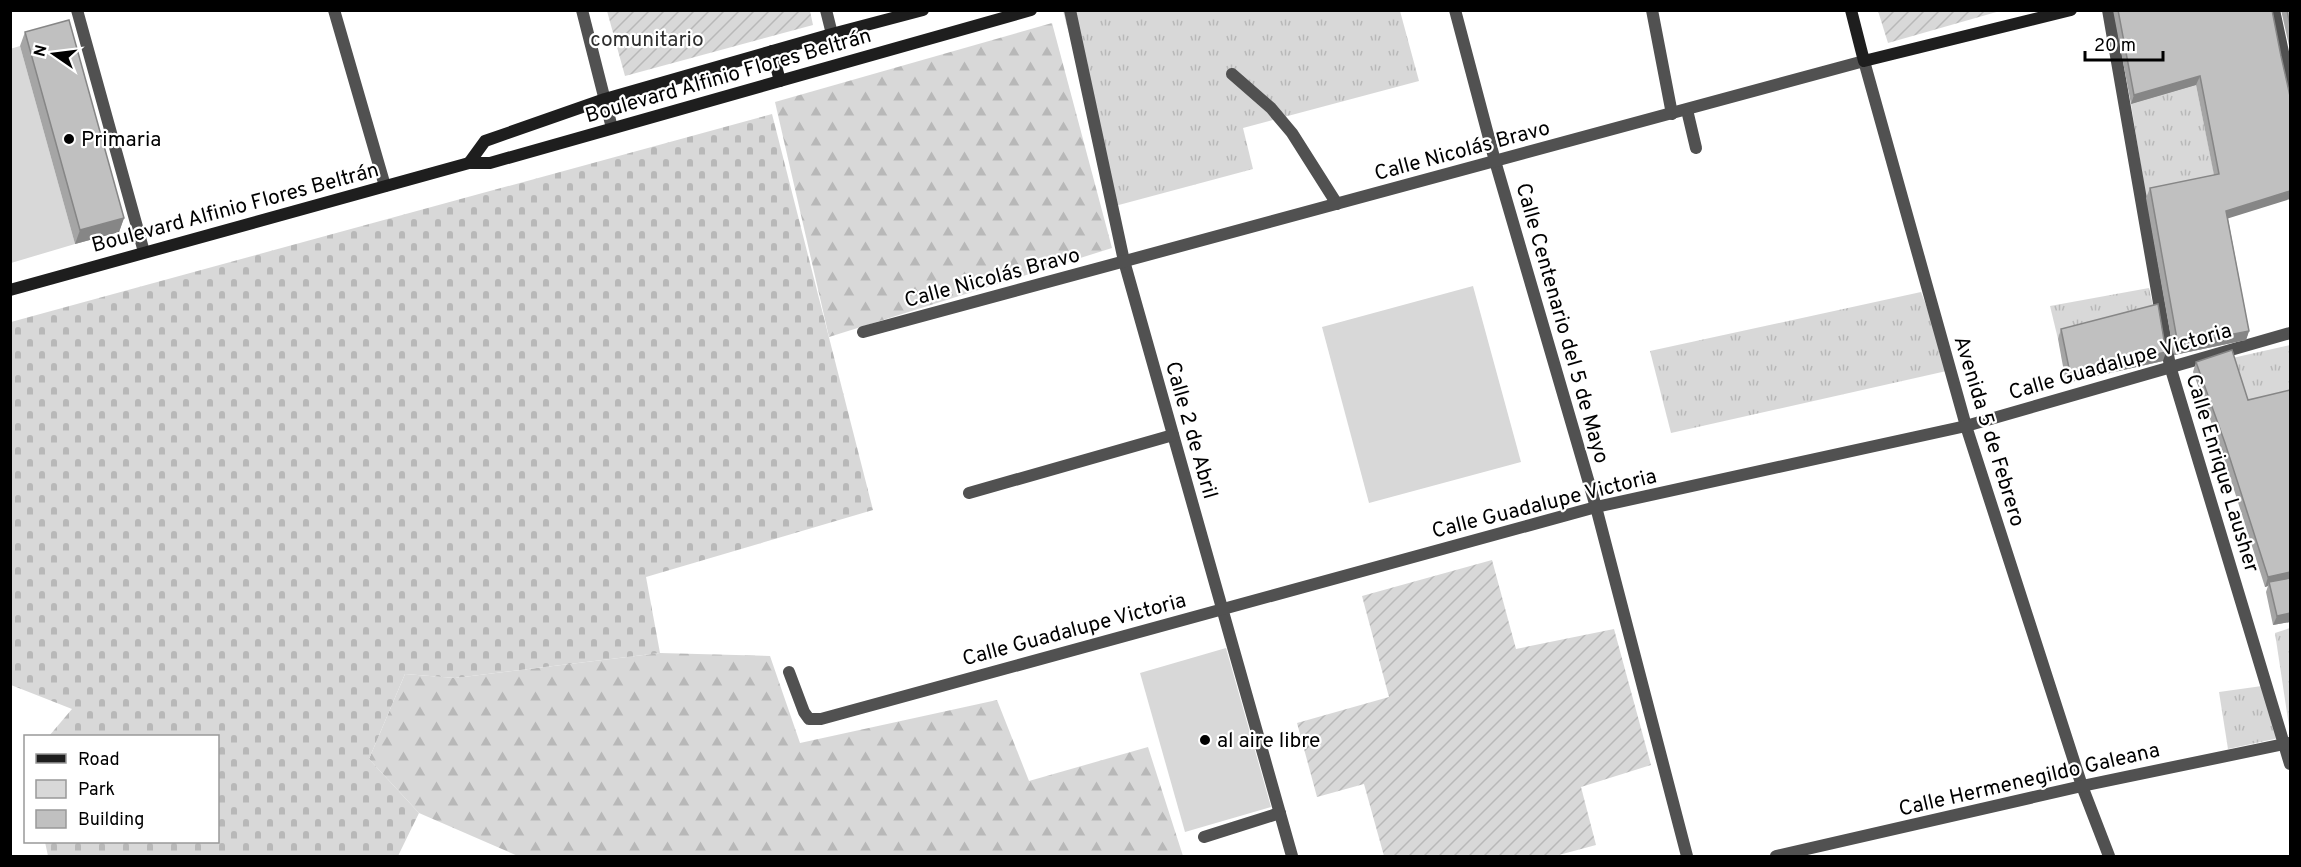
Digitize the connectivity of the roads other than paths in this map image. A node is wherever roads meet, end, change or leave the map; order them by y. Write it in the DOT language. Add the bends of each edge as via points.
graph roads {
  1 [pos="77,10"];
  2 [pos="334,10"];
  3 [pos="582,10"];
  4 [pos="826,10"];
  5 [pos="923,10"];
  6 [pos="1031,10"];
  7 [pos="1070,10"];
  8 [pos="1455,10"];
  9 [pos="1652,10"];
  10 [pos="1851,10"];
  11 [pos="2071,10"];
  12 [pos="2108,10"];
  13 [pos="2274,10"];
  14 [pos="832,34"];
  15 [pos="772,51"];
  16 [pos="1864,61"];
  17 [pos="1232,74"];
  18 [pos="780,81"];
  19 [pos="2290,86"];
  20 [pos="605,99"];
  21 [pos="1687,110"];
  22 [pos="1672,114"];
  23 [pos="612,128"];
  24 [pos="1696,148"];
  25 [pos="1495,161"];
  26 [pos="469,163"];
  27 [pos="385,186"];
  28 [pos="1337,204"];
  29 [pos="144,252"];
  30 [pos="1124,261"];
  31 [pos="10,290"];
  32 [pos="864,332"];
  33 [pos="2290,333"];
  34 [pos="2170,366"];
  35 [pos="1966,426"];
  36 [pos="1173,435"];
  37 [pos="969,494"];
  38 [pos="1596,507"];
  39 [pos="1221,609"];
  40 [pos="789,672"];
  41 [pos="2287,743"];
  42 [pos="2290,764"];
  43 [pos="2082,786"];
  44 [pos="1280,813"];
  45 [pos="1204,837"];
  46 [pos="1292,856"];
  47 [pos="1687,856"];
  48 [pos="1776,856"];
  49 [pos="2109,856"];
  1 -- 29 [label="street"];
  2 -- 27 [label="street"];
  3 -- 20 [label="street"];
  4 -- 14 [label="street"];
  5 -- 14 [label="street, Boulevard Alfinio Flores Beltrán"];
  6 -- 18 [label="street, Boulevard Alfinio Flores Beltrán"];
  7 -- 30 [label="street, Calle 2 de Abril"];
  8 -- 25 [label="street, Calle Centenario del 5 de Mayo"];
  9 -- 22 [label="street"];
  10 -- 16 [label="street, Avenida 5 de Febrero"];
  11 -- 16 [label="street, Calle Nicolás Bravo"];
  12 -- 34 [label="street, Calle Enrique Lausher"];
  13 -- 19 [label="street"];
  14 -- 15 [label="street, Boulevard Alfinio Flores Beltrán"];
  15 -- 18 [label="street"];
  15 -- 20 [label="street, Boulevard Alfinio Flores Beltrán"];
  16 -- 21 [label="street, Calle Nicolás Bravo"];
  16 -- 35 [label="street, Avenida 5 de Febrero"];
  17 -- 28 [label="street" via="1292,133"];
  18 -- 23 [label="street, Boulevard Alfinio Flores Beltrán"];
  20 -- 23 [label="street"];
  20 -- 26 [label="street, Boulevard Alfinio Flores Beltrán" via="485,141"];
  21 -- 22 [label="street, Calle Nicolás Bravo"];
  21 -- 24 [label="street"];
  22 -- 25 [label="street, Calle Nicolás Bravo"];
  23 -- 26 [label="street, Boulevard Alfinio Flores Beltrán" via="490,163"];
  25 -- 28 [label="street, Calle Nicolás Bravo"];
  25 -- 38 [label="street, Calle Centenario del 5 de Mayo"];
  26 -- 27 [label="street, Boulevard Alfinio Flores Beltrán"];
  27 -- 29 [label="street, Boulevard Alfinio Flores Beltrán"];
  28 -- 30 [label="street, Calle Nicolás Bravo"];
  29 -- 31 [label="street, Boulevard Alfinio Flores Beltrán"];
  30 -- 32 [label="street, Calle Nicolás Bravo"];
  30 -- 36 [label="street, Calle 2 de Abril"];
  33 -- 34 [label="street, Calle Guadalupe Victoria"];
  34 -- 35 [label="street, Calle Guadalupe Victoria"];
  34 -- 41 [label="street, Calle Enrique Lausher"];
  35 -- 38 [label="street, Calle Guadalupe Victoria"];
  35 -- 43 [label="street, Avenida 5 de Febrero"];
  36 -- 37 [label="street"];
  36 -- 39 [label="street, Calle 2 de Abril"];
  38 -- 39 [label="street, Calle Guadalupe Victoria"];
  38 -- 47 [label="street, Calle Centenario del 5 de Mayo"];
  39 -- 40 [label="street, Calle Guadalupe Victoria" via="821,719 809,719 804,712"];
  39 -- 44 [label="street, Calle 2 de Abril"];
  41 -- 42 [label="street, Calle Enrique Lausher"];
  41 -- 43 [label="street, Calle Hermenegildo Galeana"];
  43 -- 48 [label="street, Calle Hermenegildo Galeana"];
  43 -- 49 [label="street, Avenida 5 de Febrero"];
  44 -- 45 [label="street"];
  44 -- 46 [label="street, Calle 2 de Abril"];
}
